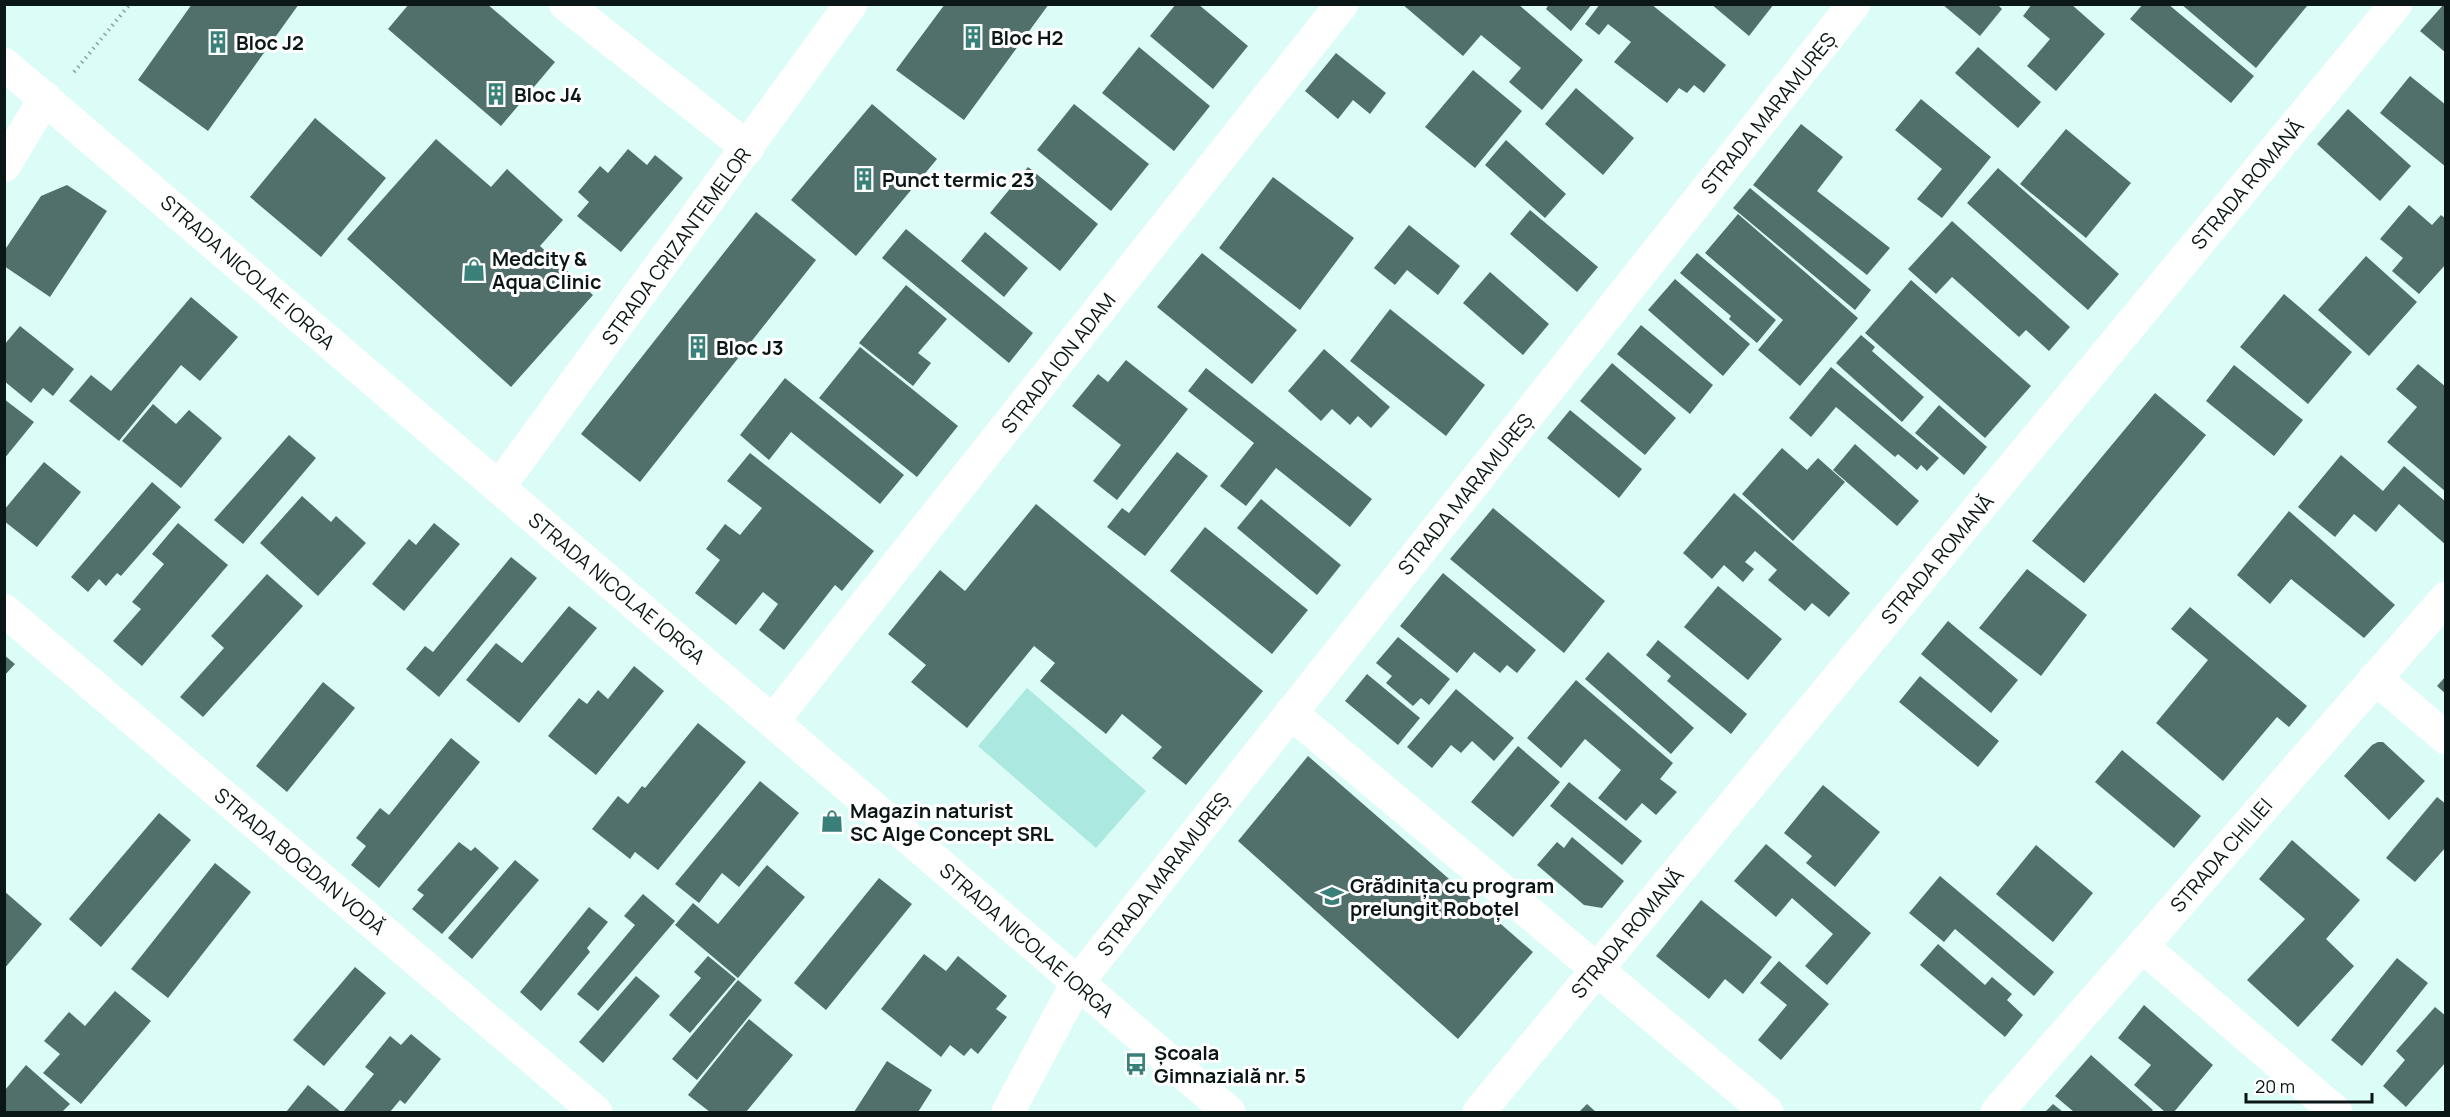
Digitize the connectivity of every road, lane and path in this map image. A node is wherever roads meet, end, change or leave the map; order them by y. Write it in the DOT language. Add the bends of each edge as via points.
graph roads {
  1 [pos="130,4"];
  2 [pos="565,4"];
  3 [pos="852,4"];
  4 [pos="1342,4"];
  5 [pos="1854,4"];
  6 [pos="2396,4"];
  7 [pos="4,64"];
  8 [pos="71,75"];
  9 [pos="45,98"];
  10 [pos="748,148"];
  11 [pos="4,166"];
  12 [pos="499,488"];
  13 [pos="2445,598"];
  14 [pos="4,610"];
  15 [pos="2376,678"];
  16 [pos="1291,713"];
  17 [pos="773,721"];
  18 [pos="2445,738"];
  19 [pos="2142,946"];
  20 [pos="1596,971"];
  21 [pos="1077,983"];
  22 [pos="596,1113"];
  23 [pos="1008,1113"];
  24 [pos="1229,1113"];
  25 [pos="1479,1113"];
  26 [pos="1767,1113"];
  27 [pos="1997,1113"];
  28 [pos="2336,1113"];
  1 -- 8 [label="path"];
  2 -- 10 [label="street"];
  3 -- 10 [label="street, STRADA CRIZANTEMELOR"];
  4 -- 17 [label="street, STRADA ION ADAM"];
  5 -- 16 [label="street, STRADA MARAMUREȘ"];
  6 -- 20 [label="street, STRADA ROMANĂ"];
  7 -- 9 [label="street, STRADA NICOLAE IORGA"];
  9 -- 11 [label="street"];
  9 -- 12 [label="street, STRADA NICOLAE IORGA"];
  10 -- 12 [label="street, STRADA CRIZANTEMELOR"];
  12 -- 17 [label="street, STRADA NICOLAE IORGA"];
  13 -- 15 [label="street, STRADA CHILIEI"];
  14 -- 22 [label="street, STRADA BOGDAN VODĂ"];
  15 -- 18 [label="street"];
  15 -- 19 [label="street, STRADA CHILIEI"];
  16 -- 20 [label="street"];
  16 -- 21 [label="street, STRADA MARAMUREȘ"];
  17 -- 21 [label="street, STRADA NICOLAE IORGA"];
  19 -- 27 [label="street, STRADA CHILIEI"];
  19 -- 28 [label="street"];
  20 -- 25 [label="street, STRADA ROMANĂ"];
  20 -- 26 [label="street"];
  21 -- 23 [label="street, STRADA MARAMUREȘ"];
  21 -- 24 [label="street, STRADA NICOLAE IORGA"];
}
